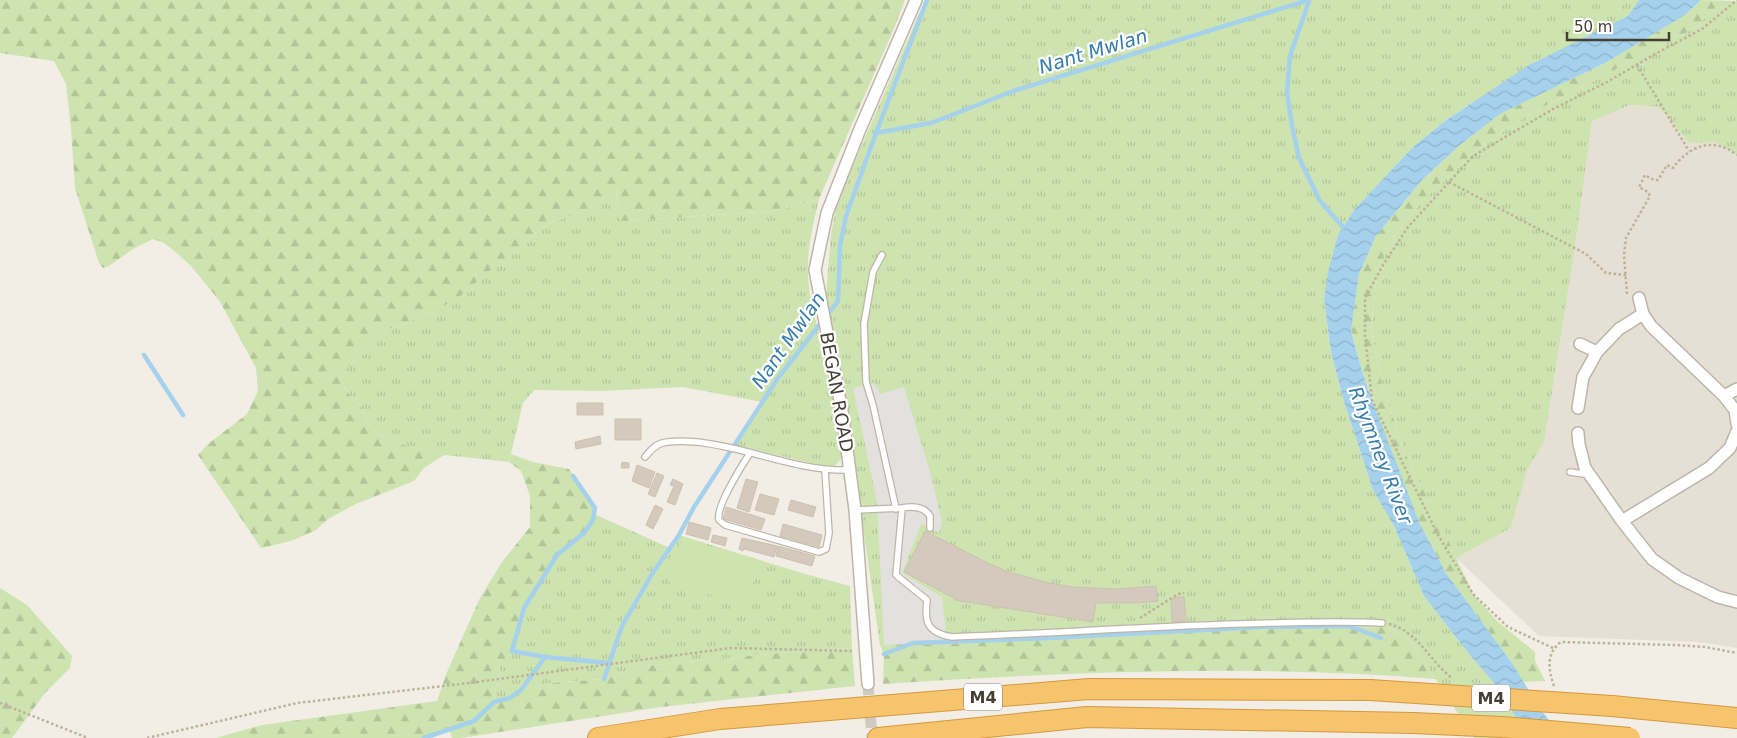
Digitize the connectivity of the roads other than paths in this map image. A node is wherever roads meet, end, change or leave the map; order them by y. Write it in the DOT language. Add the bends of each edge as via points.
graph roads {
  1 [pos="916,0"];
  2 [pos="882,255"];
  3 [pos="1639,298"];
  4 [pos="1643,314"];
  5 [pos="1580,344"];
  6 [pos="1596,352"];
  7 [pos="1737,389"];
  8 [pos="1724,396"];
  9 [pos="1578,408"];
  10 [pos="1737,424"];
  11 [pos="1737,431"];
  12 [pos="1578,433"];
  13 [pos="750,453"];
  14 [pos="645,457"];
  15 [pos="825,470"];
  16 [pos="850,470"];
  17 [pos="1570,472"];
  18 [pos="1589,473"];
  19 [pos="899,508"];
  20 [pos="855,510"];
  21 [pos="1622,521"];
  22 [pos="930,528"];
  23 [pos="1737,602"];
  24 [pos="1382,623"];
  25 [pos="868,684"];
  26 [pos="1733,717"];
  27 [pos="598,738"];
  28 [pos="878,738"];
  29 [pos="1630,738"];
  1 -- 16 [label="street, BEGAN ROAD" via="827,213 815,270"];
  2 -- 19 [label="lane" via="873,272 864,324 866,382"];
  3 -- 4 [label="street"];
  4 -- 6 [label="street" via="1620,329"];
  4 -- 8 [label="street" via="1651,326"];
  5 -- 6 [label="street"];
  6 -- 9 [label="street" via="1584,377"];
  7 -- 8 [label="street"];
  8 -- 10 [label="street" via="1735,410"];
  11 -- 21 [label="street" via="1730,448 1709,468"];
  12 -- 18 [label="street"];
  13 -- 14 [label="lane" via="688,442 661,443"];
  13 -- 15 [label="lane"];
  13 -- 15 [label="lane" via="719,511 720,520 726,525 819,552 826,549 830,533"];
  15 -- 16 [label="lane"];
  16 -- 20 [label="street, BEGAN ROAD"];
  17 -- 18 [label="lane"];
  18 -- 21 [label="street"];
  19 -- 20 [label="lane"];
  19 -- 22 [label="lane" via="924,509 930,516"];
  19 -- 24 [label="lane" via="896,575 927,600 925,616 939,635 1069,633 1134,627 1326,621"];
  20 -- 25 [label="street, BEGAN ROAD"];
  21 -- 23 [label="street" via="1652,559 1679,578 1718,597"];
  26 -- 27 [label="highway, M4, bridge" via="1370,690 1089,689 720,719"];
  28 -- 29 [label="highway, M4, bridge" via="1087,717 1413,723"];
}
